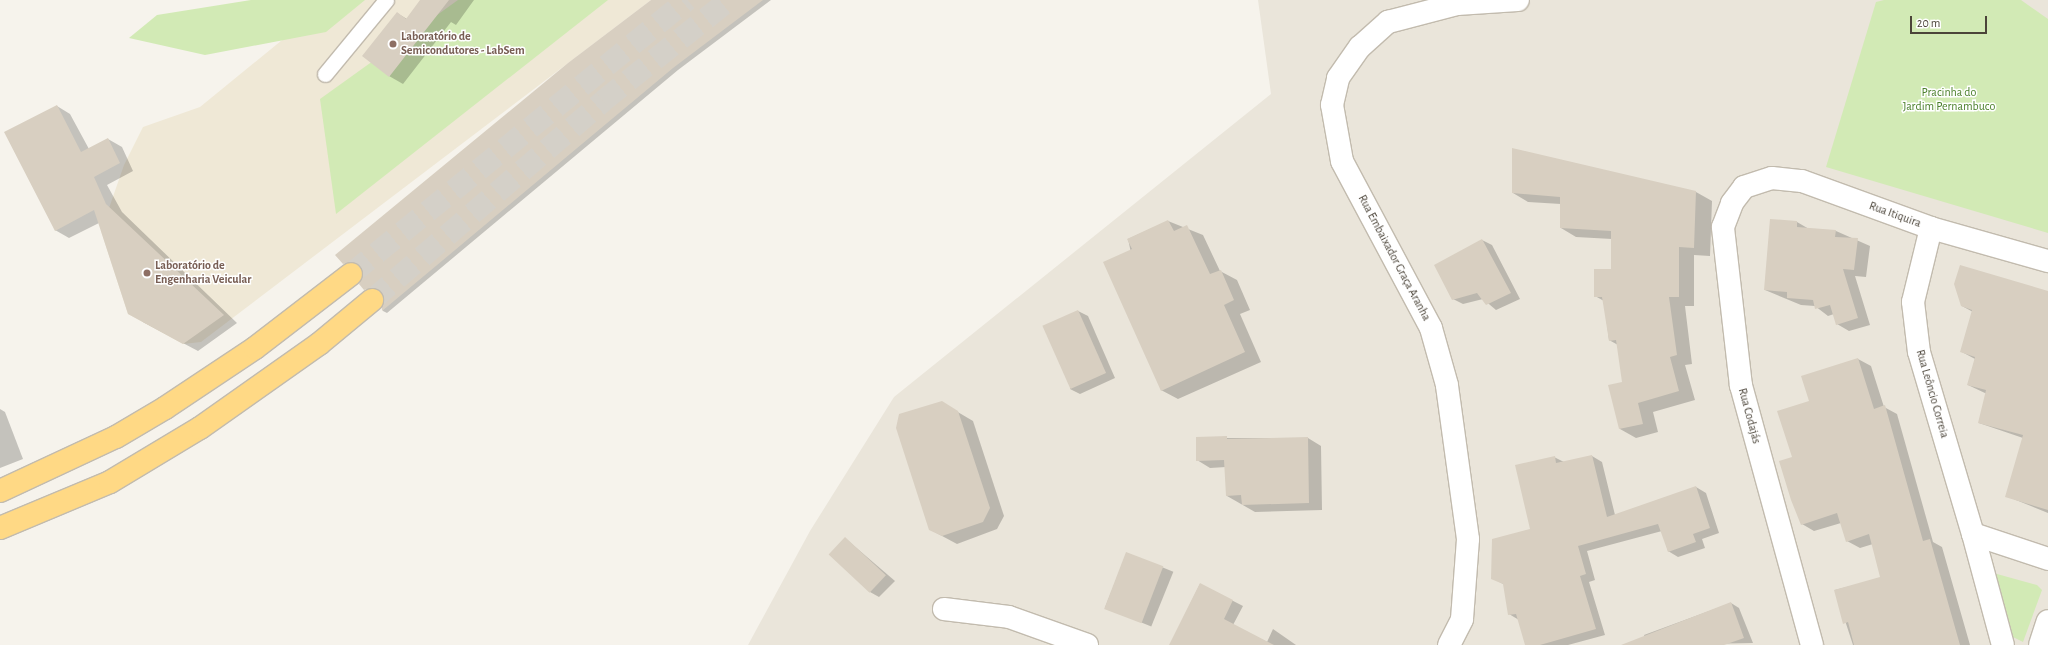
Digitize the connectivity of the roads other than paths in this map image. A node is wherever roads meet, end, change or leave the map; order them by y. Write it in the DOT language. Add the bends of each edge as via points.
graph roads {
  1 [pos="386,0"];
  2 [pos="1518,0"];
  3 [pos="324,74"];
  4 [pos="1744,187"];
  5 [pos="1931,228"];
  6 [pos="2048,261"];
  7 [pos="351,274"];
  8 [pos="372,300"];
  9 [pos="0,491"];
  10 [pos="0,528"];
  11 [pos="1973,534"];
  12 [pos="2048,558"];
  13 [pos="944,609"];
  14 [pos="2048,621"];
  15 [pos="1087,645"];
  16 [pos="1449,645"];
  17 [pos="1812,645"];
  18 [pos="2003,645"];
  19 [pos="2040,645"];
  1 -- 3 [label="lane"];
  2 -- 16 [label="street, Rua Embaixador Graça Aranha" via="1457,4 1388,22 1360,47 1338,78 1332,106 1342,161 1431,328 1447,386 1468,539 1462,620"];
  4 -- 5 [label="street, Rua Itiquira" via="1772,178 1802,181"];
  4 -- 17 [label="street, Rua Codajás" via="1732,203 1723,227 1741,386"];
  5 -- 6 [label="street, Rua Itiquira"];
  5 -- 11 [label="street, Rua Leôncio Correia" via="1913,302 1919,352"];
  7 -- 9 [label="highway" via="255,348 165,408 109,440"];
  8 -- 10 [label="highway" via="319,344 200,428 110,482"];
  11 -- 12 [label="street"];
  11 -- 18 [label="street, Rua Leôncio Correia"];
  13 -- 15 [label="street" via="1008,617"];
  14 -- 19 [label="street"];
}
